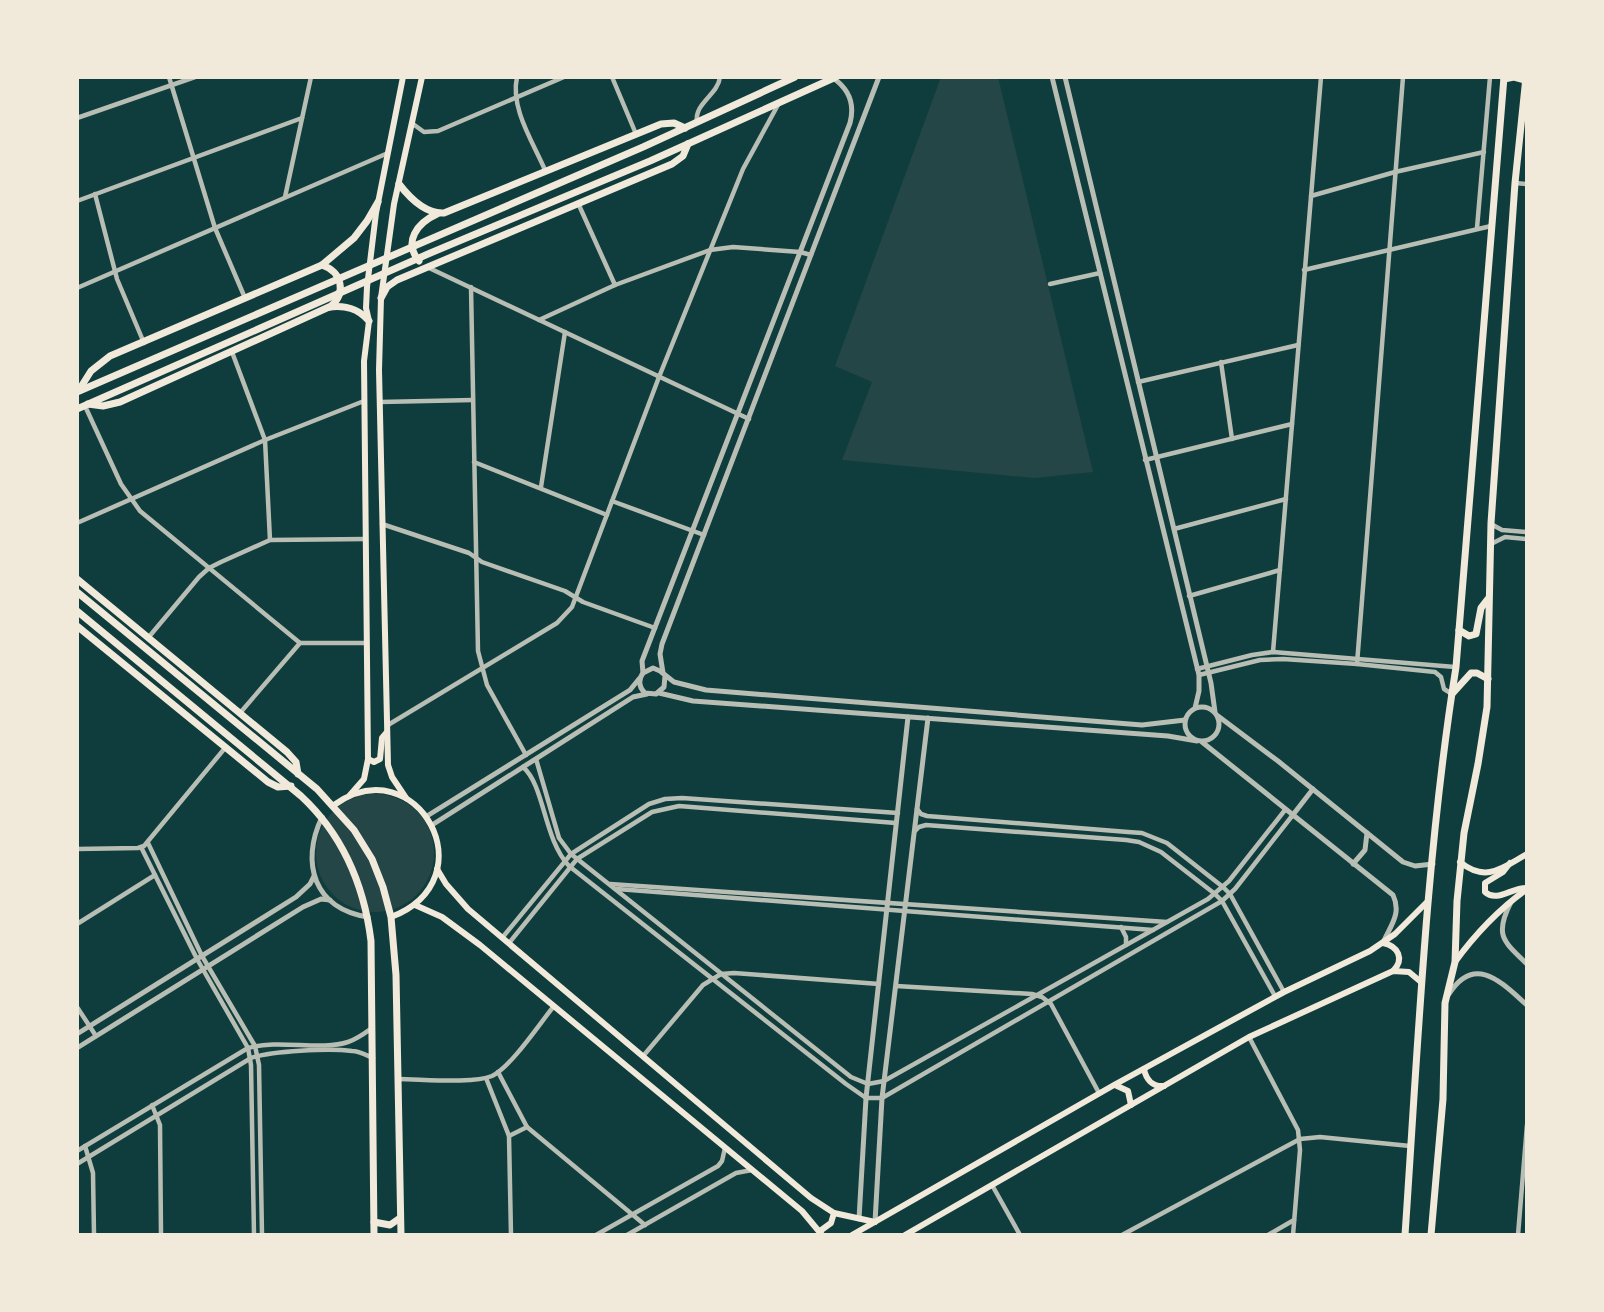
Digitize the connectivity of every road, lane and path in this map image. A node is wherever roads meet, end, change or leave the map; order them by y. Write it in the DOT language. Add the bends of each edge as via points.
graph roads {
  1 [pos="169,77"];
  2 [pos="195,77"];
  3 [pos="311,77"];
  4 [pos="403,77"];
  5 [pos="422,77"];
  6 [pos="517,77"];
  7 [pos="564,77"];
  8 [pos="612,77"];
  9 [pos="720,77"];
  10 [pos="795,77"];
  11 [pos="879,77"];
  12 [pos="1052,77"];
  13 [pos="1065,77"];
  14 [pos="1321,77"];
  15 [pos="1403,77"];
  16 [pos="1490,77"];
  17 [pos="834,78"];
  18 [pos="1504,78"];
  19 [pos="1525,78"];
  20 [pos="172,85"];
  21 [pos="515,98"];
  22 [pos="779,103"];
  23 [pos="77,118"];
  24 [pos="302,118"];
  25 [pos="697,122"];
  26 [pos="412,123"];
  27 [pos="685,128"];
  28 [pos="636,135"];
  29 [pos="688,144"];
  30 [pos="1484,152"];
  31 [pos="388,153"];
  32 [pos="194,158"];
  33 [pos="545,170"];
  34 [pos="1395,172"];
  35 [pos="1515,183"];
  36 [pos="399,184"];
  37 [pos="1527,184"];
  38 [pos="95,194"];
  39 [pos="1311,196"];
  40 [pos="285,198"];
  41 [pos="77,201"];
  42 [pos="378,202"];
  43 [pos="578,202"];
  44 [pos="438,214"];
  45 [pos="1492,225"];
  46 [pos="215,228"];
  47 [pos="1477,228"];
  48 [pos="710,250"];
  49 [pos="1388,250"];
  50 [pos="800,252"];
  51 [pos="812,255"];
  52 [pos="322,265"];
  53 [pos="427,267"];
  54 [pos="1304,270"];
  55 [pos="1111,271"];
  56 [pos="115,272"];
  57 [pos="1100,273"];
  58 [pos="1050,284"];
  59 [pos="614,285"];
  60 [pos="471,287"];
  61 [pos="77,288"];
  62 [pos="381,298"];
  63 [pos="245,299"];
  64 [pos="329,307"];
  65 [pos="539,320"];
  66 [pos="369,321"];
  67 [pos="565,332"];
  68 [pos="144,343"];
  69 [pos="1298,345"];
  70 [pos="232,352"];
  71 [pos="1221,362"];
  72 [pos="659,377"];
  73 [pos="1138,382"];
  74 [pos="78,391"];
  75 [pos="365,400"];
  76 [pos="473,400"];
  77 [pos="380,402"];
  78 [pos="83,406"];
  79 [pos="737,414"];
  80 [pos="749,419"];
  81 [pos="1292,424"];
  82 [pos="1232,439"];
  83 [pos="265,440"];
  84 [pos="1155,457"];
  85 [pos="1144,460"];
  86 [pos="474,463"];
  87 [pos="541,487"];
  88 [pos="1286,499"];
  89 [pos="130,500"];
  90 [pos="612,501"];
  91 [pos="607,515"];
  92 [pos="77,523"];
  93 [pos="1491,523"];
  94 [pos="382,524"];
  95 [pos="1173,529"];
  96 [pos="692,531"];
  97 [pos="1527,532"];
  98 [pos="704,535"];
  99 [pos="366,539"];
  100 [pos="1527,539"];
  101 [pos="270,540"];
  102 [pos="1490,545"];
  103 [pos="476,558"];
  104 [pos="209,568"];
  105 [pos="1280,570"];
  106 [pos="77,579"];
  107 [pos="77,592"];
  108 [pos="1189,596"];
  109 [pos="576,597"];
  110 [pos="1488,598"];
  111 [pos="77,611"];
  112 [pos="77,625"];
  113 [pos="655,628"];
  114 [pos="1459,630"];
  115 [pos="148,638"];
  116 [pos="300,643"];
  117 [pos="367,643"];
  118 [pos="1273,652"];
  119 [pos="1357,661"];
  120 [pos="1456,667"];
  121 [pos="481,670"];
  122 [pos="1208,670"];
  123 [pos="1198,672"];
  124 [pos="643,673"];
  125 [pos="664,675"];
  126 [pos="639,679"];
  127 [pos="1488,679"];
  128 [pos="678,683"];
  129 [pos="630,690"];
  130 [pos="659,693"];
  131 [pos="649,694"];
  132 [pos="1452,694"];
  133 [pos="633,697"];
  134 [pos="674,698"];
  135 [pos="1195,708"];
  136 [pos="240,713"];
  137 [pos="1217,714"];
  138 [pos="908,717"];
  139 [pos="928,718"];
  140 [pos="1185,720"];
  141 [pos="387,729"];
  142 [pos="1199,741"];
  143 [pos="225,748"];
  144 [pos="526,754"];
  145 [pos="369,759"];
  146 [pos="536,759"];
  147 [pos="523,767"];
  148 [pos="299,775"];
  149 [pos="290,786"];
  150 [pos="1313,789"];
  151 [pos="350,795"];
  152 [pos="406,798"];
  153 [pos="334,805"];
  154 [pos="917,808"];
  155 [pos="1285,810"];
  156 [pos="898,813"];
  157 [pos="427,816"];
  158 [pos="1292,816"];
  159 [pos="323,817"];
  160 [pos="897,823"];
  161 [pos="432,825"];
  162 [pos="914,832"];
  163 [pos="1366,832"];
  164 [pos="148,843"];
  165 [pos="141,847"];
  166 [pos="77,849"];
  167 [pos="571,854"];
  168 [pos="1527,854"];
  169 [pos="577,859"];
  170 [pos="565,860"];
  171 [pos="1460,862"];
  172 [pos="1510,863"];
  173 [pos="1353,864"];
  174 [pos="1433,864"];
  175 [pos="569,866"];
  176 [pos="438,869"];
  177 [pos="155,875"];
  178 [pos="314,876"];
  179 [pos="609,884"];
  180 [pos="1223,887"];
  181 [pos="1527,888"];
  182 [pos="616,889"];
  183 [pos="1215,894"];
  184 [pos="1230,894"];
  185 [pos="330,900"];
  186 [pos="1429,900"];
  187 [pos="1512,900"];
  188 [pos="1222,901"];
  189 [pos="415,905"];
  190 [pos="887,906"];
  191 [pos="905,908"];
  192 [pos="369,917"];
  193 [pos="391,917"];
  194 [pos="1167,922"];
  195 [pos="77,924"];
  196 [pos="1121,927"];
  197 [pos="1154,930"];
  198 [pos="1158,937"];
  199 [pos="502,938"];
  200 [pos="509,943"];
  201 [pos="1382,943"];
  202 [pos="1126,945"];
  203 [pos="199,957"];
  204 [pos="1455,962"];
  205 [pos="1527,964"];
  206 [pos="205,968"];
  207 [pos="1393,971"];
  208 [pos="722,974"];
  209 [pos="712,978"];
  210 [pos="1420,982"];
  211 [pos="879,984"];
  212 [pos="896,986"];
  213 [pos="1284,992"];
  214 [pos="1037,995"];
  215 [pos="1276,997"];
  216 [pos="1047,1000"];
  217 [pos="1445,1003"];
  218 [pos="1527,1005"];
  219 [pos="554,1006"];
  220 [pos="77,1007"];
  221 [pos="89,1026"];
  222 [pos="373,1028"];
  223 [pos="77,1034"];
  224 [pos="96,1036"];
  225 [pos="1249,1037"];
  226 [pos="255,1046"];
  227 [pos="77,1048"];
  228 [pos="248,1048"];
  229 [pos="258,1055"];
  230 [pos="644,1055"];
  231 [pos="251,1058"];
  232 [pos="373,1058"];
  233 [pos="1144,1069"];
  234 [pos="498,1072"];
  235 [pos="486,1078"];
  236 [pos="398,1079"];
  237 [pos="884,1081"];
  238 [pos="867,1084"];
  239 [pos="1114,1085"];
  240 [pos="1166,1086"];
  241 [pos="1100,1094"];
  242 [pos="866,1098"];
  243 [pos="882,1098"];
  244 [pos="152,1105"];
  245 [pos="1131,1105"];
  246 [pos="157,1114"];
  247 [pos="1527,1125"];
  248 [pos="527,1127"];
  249 [pos="509,1136"];
  250 [pos="1300,1139"];
  251 [pos="85,1146"];
  252 [pos="1411,1146"];
  253 [pos="725,1147"];
  254 [pos="77,1151"];
  255 [pos="90,1156"];
  256 [pos="77,1164"];
  257 [pos="753,1170"];
  258 [pos="992,1185"];
  259 [pos="1521,1194"];
  260 [pos="1527,1199"];
  261 [pos="834,1213"];
  262 [pos="632,1214"];
  263 [pos="400,1218"];
  264 [pos="859,1219"];
  265 [pos="1294,1220"];
  266 [pos="374,1222"];
  267 [pos="875,1222"];
  268 [pos="645,1225"];
  269 [pos="821,1233"];
  270 [pos="94,1235"];
  271 [pos="161,1235"];
  272 [pos="254,1235"];
  273 [pos="262,1235"];
  274 [pos="374,1235"];
  275 [pos="401,1235"];
  276 [pos="511,1235"];
  277 [pos="596,1235"];
  278 [pos="627,1235"];
  279 [pos="852,1235"];
  280 [pos="905,1235"];
  281 [pos="1020,1235"];
  282 [pos="1122,1235"];
  283 [pos="1269,1235"];
  284 [pos="1293,1235"];
  285 [pos="1405,1235"];
  286 [pos="1431,1235"];
  287 [pos="1518,1235"];
  1 -- 20 [label="street"];
  2 -- 20 [label="street"];
  3 -- 24 [label="street"];
  4 -- 31 [label="main road"];
  5 -- 26 [label="main road"];
  6 -- 21 [label="street"];
  7 -- 21 [label="street"];
  8 -- 28 [label="street"];
  9 -- 25 [label="street" via="699,110"];
  10 -- 25 [label="main road"];
  11 -- 51 [label="street"];
  12 -- 57 [label="street"];
  13 -- 55 [label="street"];
  14 -- 39 [label="street"];
  15 -- 34 [label="street"];
  16 -- 30 [label="street"];
  17 -- 22 [label="main road"];
  17 -- 50 [label="street" via="847,92 852,115"];
  18 -- 19 [label="main road"];
  18 -- 45 [label="main road"];
  19 -- 35 [label="main road"];
  20 -- 23 [label="street"];
  20 -- 32 [label="street"];
  21 -- 26 [label="street" via="436,132 421,131"];
  21 -- 33 [label="street"];
  22 -- 29 [label="main road"];
  22 -- 48 [label="street" via="743,169"];
  24 -- 32 [label="street"];
  24 -- 40 [label="street"];
  25 -- 27 [label="main road"];
  26 -- 36 [label="main road"];
  27 -- 28 [label="main road" via="664,123"];
  27 -- 74 [label="main road"];
  28 -- 33 [label="main road"];
  29 -- 43 [label="main road" via="675,163"];
  29 -- 78 [label="main road"];
  30 -- 34 [label="street"];
  30 -- 47 [label="street"];
  31 -- 40 [label="street"];
  31 -- 42 [label="main road"];
  32 -- 38 [label="street"];
  32 -- 46 [label="street"];
  33 -- 44 [label="main road"];
  34 -- 39 [label="street"];
  34 -- 49 [label="street"];
  35 -- 37 [label="street"];
  35 -- 93 [label="main road"];
  36 -- 44 [label="main road" via="418,204"];
  36 -- 62 [label="main road"];
  38 -- 41 [label="street"];
  38 -- 56 [label="street"];
  39 -- 54 [label="street"];
  40 -- 46 [label="street"];
  42 -- 52 [label="main road" via="359,232"];
  42 -- 66 [label="main road" via="367,287"];
  43 -- 53 [label="main road"];
  43 -- 59 [label="street"];
  44 -- 53 [label="main road" via="421,224 412,237 415,256"];
  45 -- 47 [label="street"];
  45 -- 114 [label="main road"];
  46 -- 56 [label="street"];
  46 -- 63 [label="street"];
  47 -- 49 [label="street"];
  48 -- 50 [label="street" via="733,247"];
  48 -- 59 [label="street"];
  48 -- 72 [label="street"];
  49 -- 54 [label="street"];
  49 -- 119 [label="street"];
  50 -- 51 [label="street"];
  50 -- 79 [label="street"];
  51 -- 80 [label="street"];
  52 -- 63 [label="main road"];
  52 -- 64 [label="main road" via="334,271 340,283 339,296"];
  53 -- 60 [label="street"];
  53 -- 62 [label="main road" via="394,282"];
  54 -- 69 [label="street"];
  55 -- 57 [label="street"];
  55 -- 73 [label="street"];
  56 -- 61 [label="street"];
  56 -- 68 [label="street"];
  57 -- 58 [label="street"];
  57 -- 85 [label="street"];
  59 -- 65 [label="street"];
  60 -- 65 [label="street"];
  60 -- 76 [label="street"];
  62 -- 77 [label="main road"];
  63 -- 68 [label="main road"];
  64 -- 66 [label="main road" via="349,307"];
  64 -- 70 [label="main road"];
  65 -- 67 [label="street"];
  66 -- 75 [label="main road"];
  67 -- 72 [label="street"];
  67 -- 87 [label="street"];
  68 -- 74 [label="main road" via="101,361"];
  69 -- 71 [label="street"];
  69 -- 81 [label="street"];
  70 -- 78 [label="main road" via="116,404"];
  70 -- 83 [label="street"];
  71 -- 73 [label="street"];
  71 -- 82 [label="street"];
  72 -- 79 [label="street"];
  72 -- 90 [label="street"];
  73 -- 84 [label="street"];
  75 -- 83 [label="street"];
  75 -- 99 [label="main road"];
  76 -- 77 [label="street"];
  76 -- 86 [label="street"];
  77 -- 94 [label="main road"];
  78 -- 89 [label="street"];
  79 -- 80 [label="street"];
  79 -- 96 [label="street"];
  80 -- 98 [label="street"];
  81 -- 82 [label="street"];
  81 -- 88 [label="street"];
  82 -- 84 [label="street"];
  83 -- 89 [label="street"];
  83 -- 101 [label="street"];
  84 -- 85 [label="street"];
  84 -- 95 [label="street"];
  85 -- 123 [label="street"];
  86 -- 87 [label="street"];
  86 -- 103 [label="street"];
  87 -- 91 [label="street"];
  88 -- 95 [label="street"];
  88 -- 105 [label="street"];
  89 -- 92 [label="street"];
  89 -- 104 [label="street"];
  90 -- 91 [label="street"];
  90 -- 96 [label="street"];
  91 -- 109 [label="street"];
  93 -- 97 [label="street" via="1502,530"];
  93 -- 102 [label="main road"];
  94 -- 103 [label="street"];
  94 -- 141 [label="main road"];
  95 -- 108 [label="street"];
  96 -- 98 [label="street"];
  96 -- 113 [label="street"];
  98 -- 125 [label="street" via="662,644"];
  99 -- 101 [label="street"];
  99 -- 117 [label="main road"];
  100 -- 102 [label="street" via="1501,538"];
  101 -- 104 [label="street"];
  102 -- 110 [label="main road"];
  103 -- 109 [label="street"];
  103 -- 121 [label="street"];
  104 -- 115 [label="street"];
  104 -- 116 [label="street"];
  105 -- 108 [label="street"];
  105 -- 118 [label="street"];
  106 -- 115 [label="main road"];
  107 -- 148 [label="main road"];
  108 -- 122 [label="street"];
  109 -- 113 [label="street"];
  109 -- 121 [label="street" via="557,623"];
  110 -- 114 [label="main road" via="1476,634 1469,636"];
  110 -- 127 [label="main road"];
  111 -- 149 [label="main road"];
  112 -- 143 [label="main road"];
  113 -- 124 [label="street" via="642,661"];
  114 -- 120 [label="main road"];
  115 -- 136 [label="main road"];
  116 -- 117 [label="street"];
  116 -- 136 [label="street"];
  117 -- 145 [label="main road"];
  118 -- 119 [label="street"];
  118 -- 122 [label="street"];
  119 -- 120 [label="street"];
  119 -- 122 [label="street" via="1271,659"];
  119 -- 132 [label="street" via="1435,672"];
  120 -- 132 [label="main road"];
  121 -- 141 [label="street"];
  121 -- 144 [label="street"];
  122 -- 123 [label="street"];
  122 -- 137 [label="street"];
  123 -- 135 [label="street"];
  124 -- 125 [label="street" via="653,668"];
  124 -- 126 [label="street"];
  125 -- 128 [label="street"];
  125 -- 130 [label="street"];
  126 -- 129 [label="street"];
  126 -- 131 [label="street" via="642,690"];
  127 -- 132 [label="main road" via="1471,673"];
  127 -- 171 [label="main road" via="1483,736"];
  128 -- 134 [label="street"];
  128 -- 140 [label="street" via="706,690 1142,725"];
  129 -- 133 [label="street"];
  129 -- 144 [label="street"];
  130 -- 131 [label="street"];
  130 -- 134 [label="street"];
  131 -- 133 [label="street"];
  132 -- 174 [label="main road"];
  133 -- 146 [label="street"];
  134 -- 138 [label="street"];
  135 -- 137 [label="street" via="1206,707"];
  135 -- 140 [label="street"];
  136 -- 148 [label="main road" via="292,757"];
  137 -- 142 [label="street" via="1216,735"];
  137 -- 150 [label="street"];
  138 -- 139 [label="street"];
  138 -- 156 [label="street"];
  139 -- 142 [label="street"];
  139 -- 154 [label="street"];
  140 -- 142 [label="street" via="1187,733"];
  141 -- 145 [label="main road" via="380,759"];
  141 -- 152 [label="main road" via="388,765"];
  142 -- 155 [label="street"];
  143 -- 149 [label="main road" via="273,786"];
  143 -- 164 [label="street"];
  144 -- 157 [label="street"];
  145 -- 151 [label="main road" via="364,779"];
  146 -- 147 [label="street"];
  146 -- 167 [label="street" via="559,838"];
  147 -- 161 [label="street"];
  147 -- 170 [label="street" via="532,777 553,842"];
  148 -- 153 [label="main road"];
  149 -- 159 [label="main road"];
  150 -- 158 [label="street"];
  150 -- 163 [label="street"];
  151 -- 152 [label="main road" via="379,790"];
  151 -- 153 [label="main road"];
  152 -- 157 [label="main road"];
  153 -- 193 [label="main road" via="372,859"];
  154 -- 162 [label="street"];
  154 -- 180 [label="street" via="927,817 1142,833 1167,843"];
  155 -- 158 [label="street"];
  155 -- 180 [label="street"];
  156 -- 160 [label="street"];
  156 -- 167 [label="street" via="665,799 635,812"];
  157 -- 161 [label="main road"];
  158 -- 173 [label="street"];
  158 -- 184 [label="street"];
  159 -- 178 [label="street" via="314,835"];
  159 -- 192 [label="main road" via="354,870"];
  160 -- 169 [label="street" via="680,806 652,812"];
  160 -- 190 [label="street"];
  161 -- 176 [label="main road" via="439,846"];
  162 -- 183 [label="street" via="926,825 1139,842 1161,852"];
  162 -- 191 [label="street"];
  163 -- 173 [label="street" via="1365,850"];
  163 -- 174 [label="street" via="1409,865"];
  164 -- 165 [label="street"];
  164 -- 203 [label="street"];
  165 -- 166 [label="street"];
  165 -- 177 [label="street"];
  167 -- 169 [label="street"];
  167 -- 170 [label="street"];
  168 -- 172 [label="main road"];
  169 -- 175 [label="street"];
  169 -- 179 [label="street"];
  170 -- 175 [label="street"];
  170 -- 199 [label="street"];
  171 -- 172 [label="main road" via="1479,873"];
  171 -- 204 [label="main road"];
  172 -- 181 [label="main road" via="1485,883 1485,891 1496,897"];
  173 -- 201 [label="street" via="1388,889 1396,901 1396,915"];
  174 -- 186 [label="main road"];
  175 -- 200 [label="street"];
  175 -- 209 [label="street"];
  176 -- 189 [label="main road"];
  176 -- 199 [label="main road" via="456,897"];
  177 -- 195 [label="street"];
  177 -- 203 [label="street"];
  178 -- 185 [label="street"];
  178 -- 203 [label="street" via="296,897"];
  179 -- 182 [label="street"];
  179 -- 190 [label="street"];
  180 -- 183 [label="street"];
  180 -- 184 [label="street"];
  181 -- 187 [label="main road"];
  182 -- 190 [label="street"];
  182 -- 208 [label="street"];
  183 -- 188 [label="street"];
  183 -- 194 [label="street"];
  184 -- 188 [label="street"];
  184 -- 213 [label="street"];
  185 -- 192 [label="street" via="353,915"];
  185 -- 206 [label="street" via="303,907"];
  186 -- 201 [label="main road"];
  186 -- 210 [label="main road"];
  187 -- 204 [label="main road"];
  187 -- 205 [label="street" via="1502,922 1502,935"];
  188 -- 198 [label="street"];
  188 -- 215 [label="street"];
  189 -- 193 [label="main road"];
  189 -- 219 [label="main road" via="455,925"];
  190 -- 191 [label="street"];
  190 -- 211 [label="street"];
  191 -- 194 [label="street"];
  191 -- 196 [label="street"];
  191 -- 212 [label="street"];
  192 -- 222 [label="main road"];
  193 -- 236 [label="main road"];
  194 -- 197 [label="street"];
  196 -- 197 [label="street"];
  196 -- 202 [label="street"];
  197 -- 198 [label="street"];
  197 -- 202 [label="street"];
  198 -- 216 [label="street"];
  199 -- 200 [label="main road"];
  200 -- 230 [label="main road"];
  201 -- 207 [label="main road" via="1397,950 1400,958"];
  201 -- 213 [label="main road"];
  202 -- 214 [label="street"];
  203 -- 206 [label="street"];
  203 -- 221 [label="street"];
  204 -- 217 [label="main road"];
  206 -- 224 [label="street"];
  206 -- 226 [label="street"];
  206 -- 228 [label="street"];
  207 -- 210 [label="main road" via="1409,972"];
  207 -- 225 [label="main road"];
  208 -- 209 [label="street"];
  208 -- 211 [label="street"];
  208 -- 238 [label="street" via="851,1077"];
  209 -- 230 [label="street"];
  209 -- 242 [label="street"];
  210 -- 252 [label="main road"];
  211 -- 238 [label="street"];
  212 -- 214 [label="street"];
  212 -- 237 [label="street"];
  213 -- 215 [label="main road"];
  214 -- 216 [label="street"];
  214 -- 237 [label="street"];
  215 -- 233 [label="main road"];
  216 -- 241 [label="street"];
  216 -- 243 [label="street"];
  217 -- 218 [label="street" via="1457,983 1483,974 1499,979"];
  217 -- 286 [label="main road" via="1443,1099"];
  219 -- 234 [label="street"];
  219 -- 253 [label="main road"];
  220 -- 221 [label="street"];
  221 -- 223 [label="street"];
  221 -- 224 [label="street"];
  222 -- 226 [label="street" via="342,1043"];
  222 -- 232 [label="main road"];
  224 -- 227 [label="street"];
  225 -- 240 [label="main road"];
  225 -- 250 [label="street"];
  226 -- 228 [label="street"];
  226 -- 229 [label="street"];
  228 -- 231 [label="street"];
  228 -- 244 [label="street"];
  229 -- 231 [label="street"];
  229 -- 232 [label="street" via="350,1050"];
  229 -- 273 [label="street"];
  230 -- 261 [label="main road"];
  231 -- 246 [label="street"];
  231 -- 272 [label="street"];
  232 -- 266 [label="main road"];
  233 -- 239 [label="main road"];
  233 -- 240 [label="main road" via="1149,1080"];
  234 -- 235 [label="street"];
  234 -- 248 [label="street"];
  235 -- 236 [label="street"];
  235 -- 249 [label="street"];
  236 -- 263 [label="main road"];
  237 -- 238 [label="street"];
  237 -- 243 [label="street"];
  238 -- 242 [label="street"];
  239 -- 241 [label="main road"];
  239 -- 245 [label="main road" via="1128,1091"];
  240 -- 245 [label="main road"];
  241 -- 267 [label="main road"];
  242 -- 243 [label="street"];
  242 -- 264 [label="street"];
  243 -- 267 [label="street"];
  244 -- 246 [label="street"];
  244 -- 251 [label="street"];
  245 -- 258 [label="main road"];
  246 -- 255 [label="street"];
  246 -- 271 [label="street"];
  247 -- 259 [label="street"];
  248 -- 249 [label="street"];
  248 -- 262 [label="street"];
  249 -- 276 [label="street"];
  250 -- 252 [label="street"];
  250 -- 265 [label="street"];
  250 -- 282 [label="street"];
  251 -- 254 [label="street"];
  251 -- 255 [label="street"];
  252 -- 285 [label="main road"];
  253 -- 257 [label="main road"];
  253 -- 262 [label="street" via="718,1166"];
  255 -- 256 [label="street"];
  255 -- 270 [label="street"];
  257 -- 268 [label="street" via="736,1173"];
  257 -- 269 [label="main road" via="808,1216"];
  258 -- 280 [label="main road"];
  258 -- 281 [label="street"];
  259 -- 260 [label="street"];
  259 -- 287 [label="street"];
  261 -- 264 [label="main road"];
  261 -- 269 [label="main road"];
  262 -- 268 [label="street"];
  262 -- 277 [label="street"];
  263 -- 266 [label="main road" via="390,1225"];
  263 -- 275 [label="main road"];
  264 -- 267 [label="main road"];
  265 -- 283 [label="street"];
  265 -- 284 [label="street"];
  266 -- 274 [label="main road"];
  267 -- 279 [label="main road"];
  268 -- 278 [label="street"];
}
